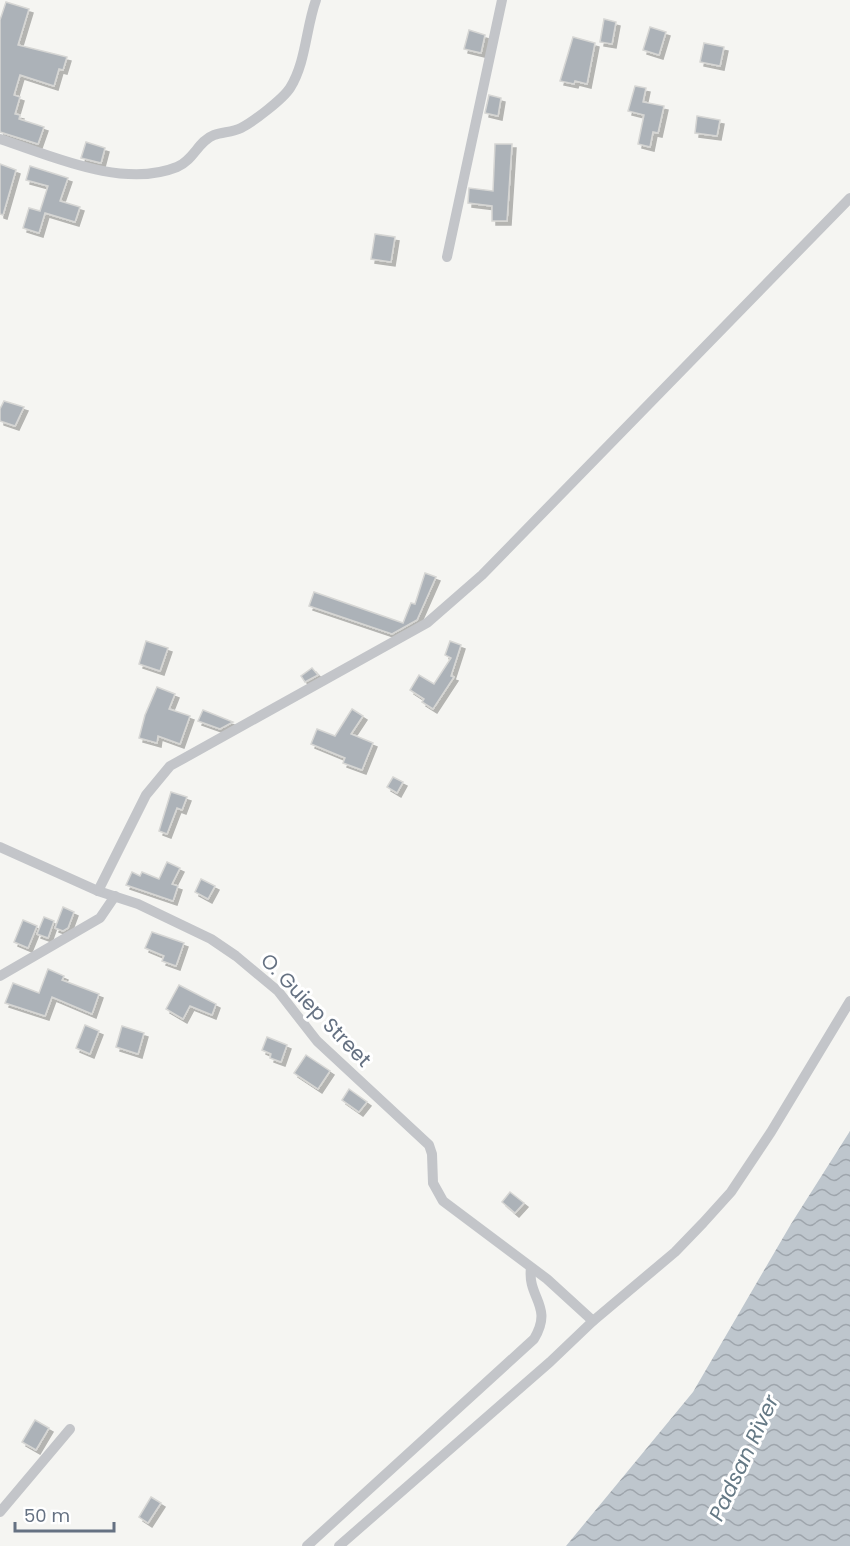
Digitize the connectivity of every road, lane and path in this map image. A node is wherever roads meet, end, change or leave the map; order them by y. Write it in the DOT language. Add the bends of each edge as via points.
graph roads {
  1 [pos="316,0"];
  2 [pos="489,0"];
  3 [pos="502,1"];
  4 [pos="0,139"];
  5 [pos="850,198"];
  6 [pos="447,257"];
  7 [pos="0,847"];
  8 [pos="98,891"];
  9 [pos="115,896"];
  10 [pos="0,976"];
  11 [pos="850,1001"];
  12 [pos="531,1268"];
  13 [pos="593,1321"];
  14 [pos="70,1429"];
  15 [pos="0,1512"];
  16 [pos="307,1546"];
  17 [pos="339,1546"];
  1 -- 4 [label="street" via="296,77 285,94 242,128 206,139 191,159 178,167 138,173 106,172"];
  2 -- 3 [label="street"];
  3 -- 6 [label="street"];
  5 -- 8 [label="street" via="445,610 170,766 146,795"];
  7 -- 8 [label="street, O. Guiep Street"];
  8 -- 9 [label="street, O. Guiep Street"];
  9 -- 10 [label="street" via="100,918"];
  9 -- 12 [label="street, O. Guiep Street" via="211,939 256,970 278,991 317,1041 429,1145 433,1183 443,1201"];
  11 -- 13 [label="street" via="730,1192 675,1252"];
  12 -- 13 [label="street, O. Guiep Street"];
  12 -- 16 [label="street" via="531,1286 543,1316 534,1339"];
  13 -- 17 [label="street"];
  14 -- 15 [label="street"];
}
